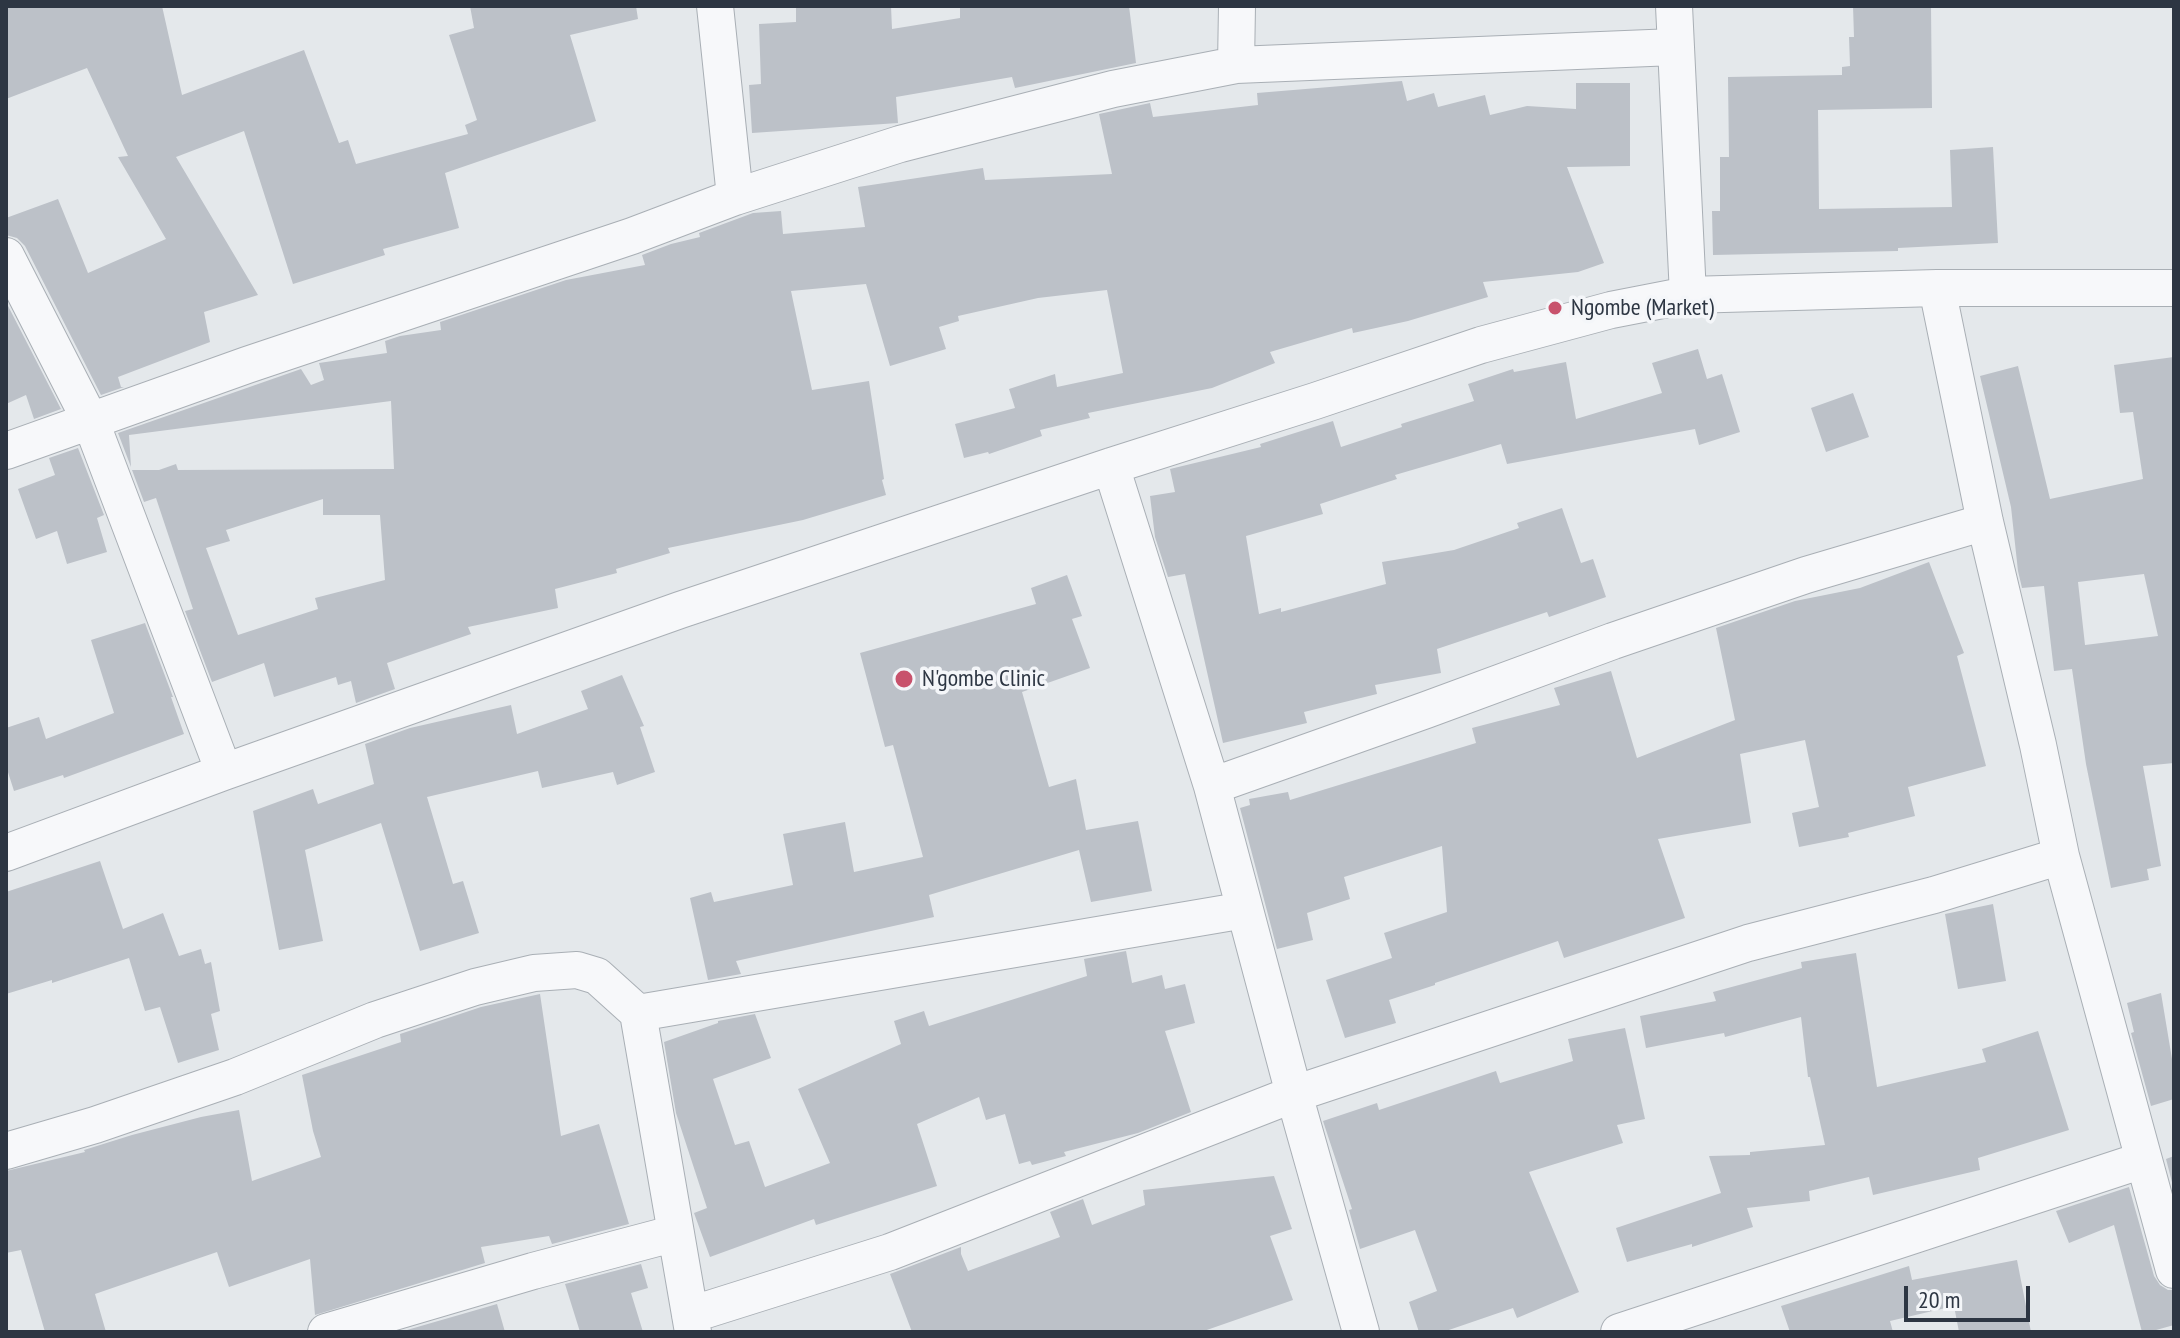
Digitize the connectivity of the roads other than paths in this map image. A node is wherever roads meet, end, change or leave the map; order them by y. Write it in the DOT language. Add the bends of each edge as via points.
graph roads {
  1 [pos="715,6"];
  2 [pos="1237,6"];
  3 [pos="1674,6"];
  4 [pos="1674,47"];
  5 [pos="1236,65"];
  6 [pos="735,197"];
  7 [pos="6,256"];
  8 [pos="1937,288"];
  9 [pos="2174,288"];
  10 [pos="1688,295"];
  11 [pos="91,422"];
  12 [pos="6,451"];
  13 [pos="1111,466"];
  14 [pos="1985,522"];
  15 [pos="224,772"];
  16 [pos="1212,786"];
  17 [pos="6,853"];
  18 [pos="2061,856"];
  19 [pos="1245,910"];
  20 [pos="638,1013"];
  21 [pos="1294,1094"];
  22 [pos="6,1151"];
  23 [pos="2143,1160"];
  24 [pos="676,1233"];
  25 [pos="2174,1270"];
  26 [pos="692,1324"];
  27 [pos="326,1332"];
  28 [pos="1361,1332"];
  29 [pos="1619,1332"];
  1 -- 6 [label="street"];
  2 -- 5 [label="street"];
  3 -- 4 [label="street"];
  4 -- 5 [label="street"];
  4 -- 10 [label="street"];
  5 -- 6 [label="street" via="1113,89 900,144"];
  6 -- 11 [label="street"];
  7 -- 11 [label="street"];
  8 -- 9 [label="street"];
  8 -- 10 [label="street"];
  8 -- 14 [label="street"];
  10 -- 13 [label="street" via="1481,345"];
  11 -- 12 [label="street"];
  11 -- 15 [label="street"];
  13 -- 15 [label="street" via="680,610"];
  13 -- 16 [label="street"];
  14 -- 16 [label="street" via="1806,575"];
  14 -- 18 [label="street"];
  15 -- 17 [label="street"];
  16 -- 19 [label="street"];
  18 -- 21 [label="street" via="1748,943"];
  18 -- 23 [label="street"];
  19 -- 20 [label="street"];
  19 -- 21 [label="street"];
  20 -- 22 [label="street" via="597,976 577,970 534,973 375,1020 235,1077"];
  20 -- 24 [label="street"];
  21 -- 26 [label="street"];
  21 -- 28 [label="street"];
  23 -- 25 [label="street"];
  23 -- 29 [label="street"];
  24 -- 26 [label="street"];
  24 -- 27 [label="street"];
}
